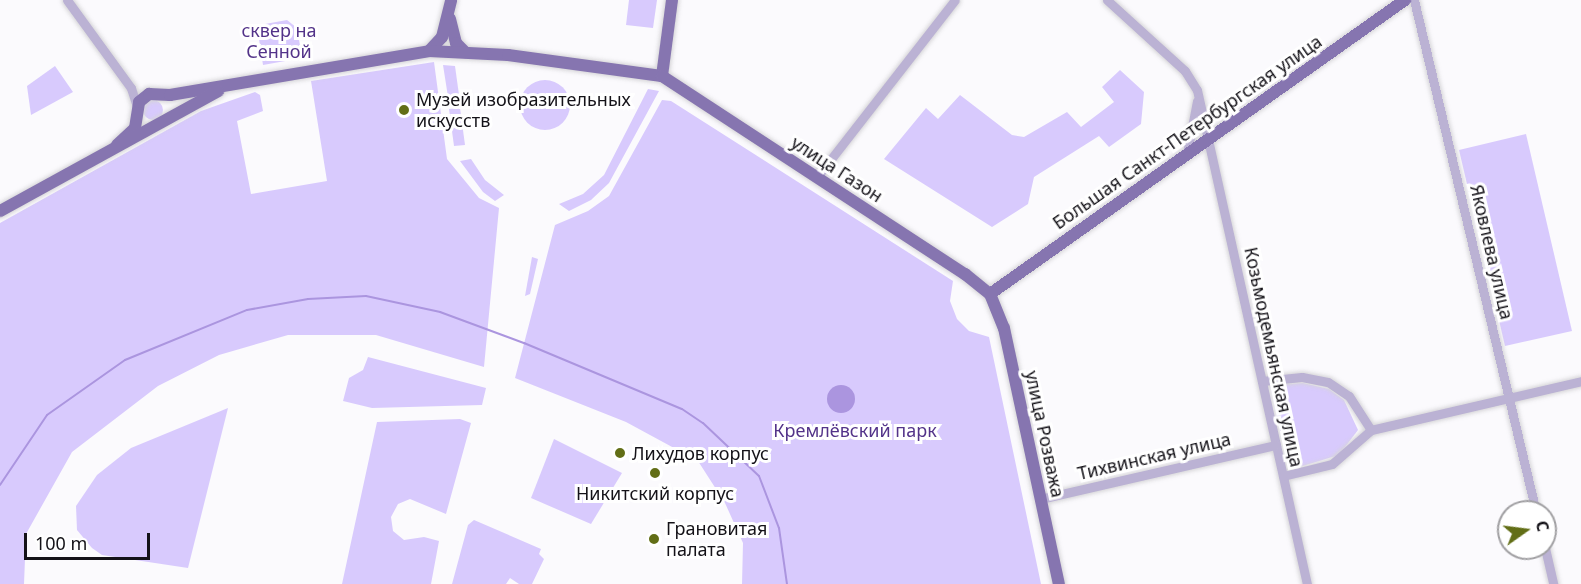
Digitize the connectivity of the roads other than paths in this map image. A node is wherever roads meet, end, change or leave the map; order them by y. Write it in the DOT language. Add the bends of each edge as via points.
graph roads {
  1 [pos="67,0"];
  2 [pos="672,0"];
  3 [pos="956,0"];
  4 [pos="1107,0"];
  5 [pos="1405,0"];
  6 [pos="1414,0"];
  7 [pos="451,4"];
  8 [pos="429,51"];
  9 [pos="465,52"];
  10 [pos="662,76"];
  11 [pos="233,85"];
  12 [pos="131,88"];
  13 [pos="1197,90"];
  14 [pos="152,94"];
  15 [pos="137,110"];
  16 [pos="159,123"];
  17 [pos="1209,138"];
  18 [pos="117,145"];
  19 [pos="1187,153"];
  20 [pos="817,177"];
  21 [pos="0,211"];
  22 [pos="990,294"];
  23 [pos="1262,381"];
  24 [pos="1581,381"];
  25 [pos="1509,397"];
  26 [pos="1371,430"];
  27 [pos="1276,445"];
  28 [pos="1283,476"];
  29 [pos="1040,499"];
  30 [pos="1533,500"];
  31 [pos="1548,560"];
  32 [pos="1059,584"];
  33 [pos="1306,584"];
  34 [pos="1553,584"];
  1 -- 12 [label="street"];
  2 -- 10 [label="main road"];
  3 -- 20 [label="street"];
  4 -- 13 [label="street" via="1185,71"];
  5 -- 17 [label="main road, Большая Санкт-Петербургская улица"];
  6 -- 25 [label="street, Яковлева улица"];
  7 -- 8 [label="main road" via="442,37"];
  7 -- 9 [label="main road" via="454,38"];
  8 -- 9 [label="main road"];
  8 -- 11 [label="main road"];
  9 -- 10 [label="main road"];
  10 -- 20 [label="main road, улица Газон"];
  11 -- 14 [label="main road"];
  11 -- 16 [label="main road"];
  12 -- 14 [label="street"];
  12 -- 15 [label="street"];
  13 -- 17 [label="street, Козьмодемьянская улица"];
  13 -- 19 [label="street" via="1195,128"];
  14 -- 15 [label="main road"];
  14 -- 16 [label="main road" via="168,106"];
  15 -- 16 [label="main road" via="145,123"];
  15 -- 18 [label="main road" via="135,128"];
  16 -- 18 [label="main road"];
  17 -- 19 [label="main road, Большая Санкт-Петербургская улица"];
  17 -- 23 [label="street, Козьмодемьянская улица"];
  18 -- 21 [label="main road"];
  19 -- 22 [label="main road, Большая Санкт-Петербургская улица"];
  20 -- 22 [label="main road, улица Газон"];
  22 -- 29 [label="main road, улица Розважа" via="1004,328"];
  23 -- 26 [label="street" via="1302,377 1328,382 1349,396"];
  23 -- 27 [label="street, Козьмодемьянская улица"];
  24 -- 25 [label="street"];
  25 -- 26 [label="street"];
  25 -- 30 [label="street, Яковлева улица"];
  26 -- 28 [label="street" via="1342,459"];
  27 -- 28 [label="street, Козьмодемьянская улица"];
  27 -- 29 [label="street, Тихвинская улица"];
  28 -- 33 [label="street, Козьмодемьянская улица"];
  29 -- 32 [label="main road, улица Розважа"];
  31 -- 34 [label="street"];
}
